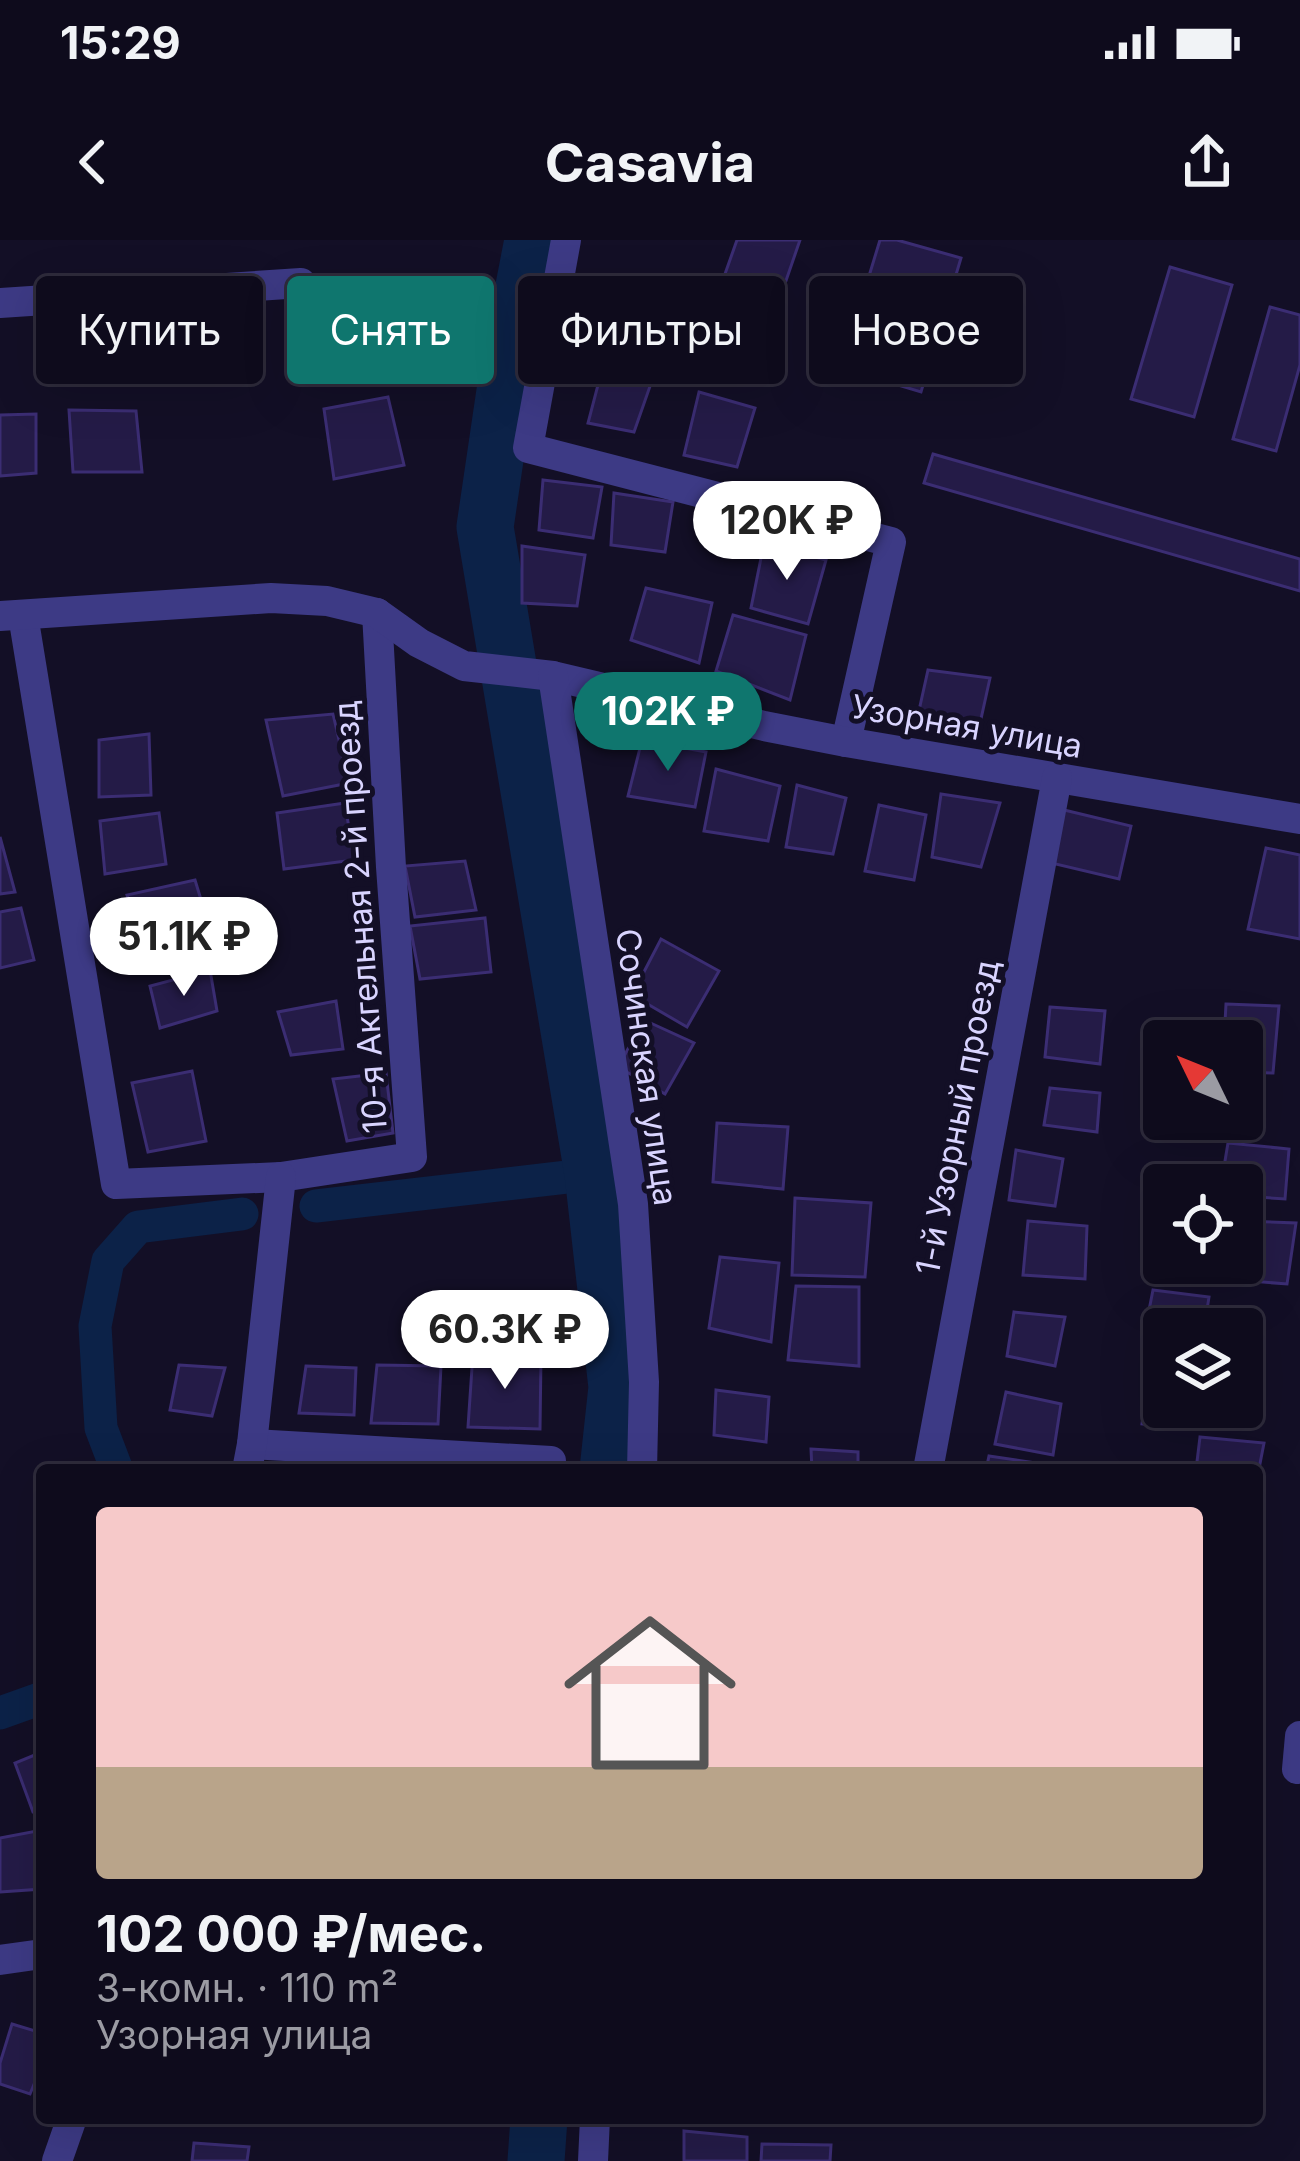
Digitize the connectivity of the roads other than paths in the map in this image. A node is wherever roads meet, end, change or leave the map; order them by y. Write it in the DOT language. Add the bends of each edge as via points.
graph roads {
  1 [pos="566,240"];
  2 [pos="287,285"];
  3 [pos="0,303"];
  4 [pos="377,613"];
  5 [pos="11,615"];
  6 [pos="553,676"];
  7 [pos="846,742"];
  8 [pos="1057,778"];
  9 [pos="1300,819"];
  10 [pos="281,1177"];
  11 [pos="250,1457"];
  12 [pos="551,1461"];
  13 [pos="642,1464"];
  14 [pos="929,1464"];
  15 [pos="1300,1736"];
  16 [pos="1297,1768"];
  17 [pos="36,1955"];
  18 [pos="0,1960"];
  19 [pos="70,2124"];
  20 [pos="595,2124"];
  21 [pos="57,2161"];
  22 [pos="593,2161"];
  1 -- 7 [label="street" via="528,448 891,542"];
  2 -- 3 [label="street"];
  4 -- 5 [label="street" via="271,598"];
  4 -- 6 [label="street, Узорная улица" via="464,666"];
  4 -- 10 [label="street, 10-я Акгельная 2-й проезд" via="412,1157"];
  5 -- 10 [label="street" via="116,1184"];
  6 -- 7 [label="street, Узорная улица"];
  6 -- 13 [label="street, Сочинская улица" via="633,1204"];
  7 -- 8 [label="street, Узорная улица"];
  8 -- 9 [label="street, Узорная улица"];
  8 -- 14 [label="street, 1-й Узорный проезд"];
  10 -- 11 [label="street"];
  11 -- 12 [label="street"];
  15 -- 16 [label="street"];
  17 -- 18 [label="street"];
  19 -- 21 [label="street"];
  20 -- 22 [label="street"];
}
